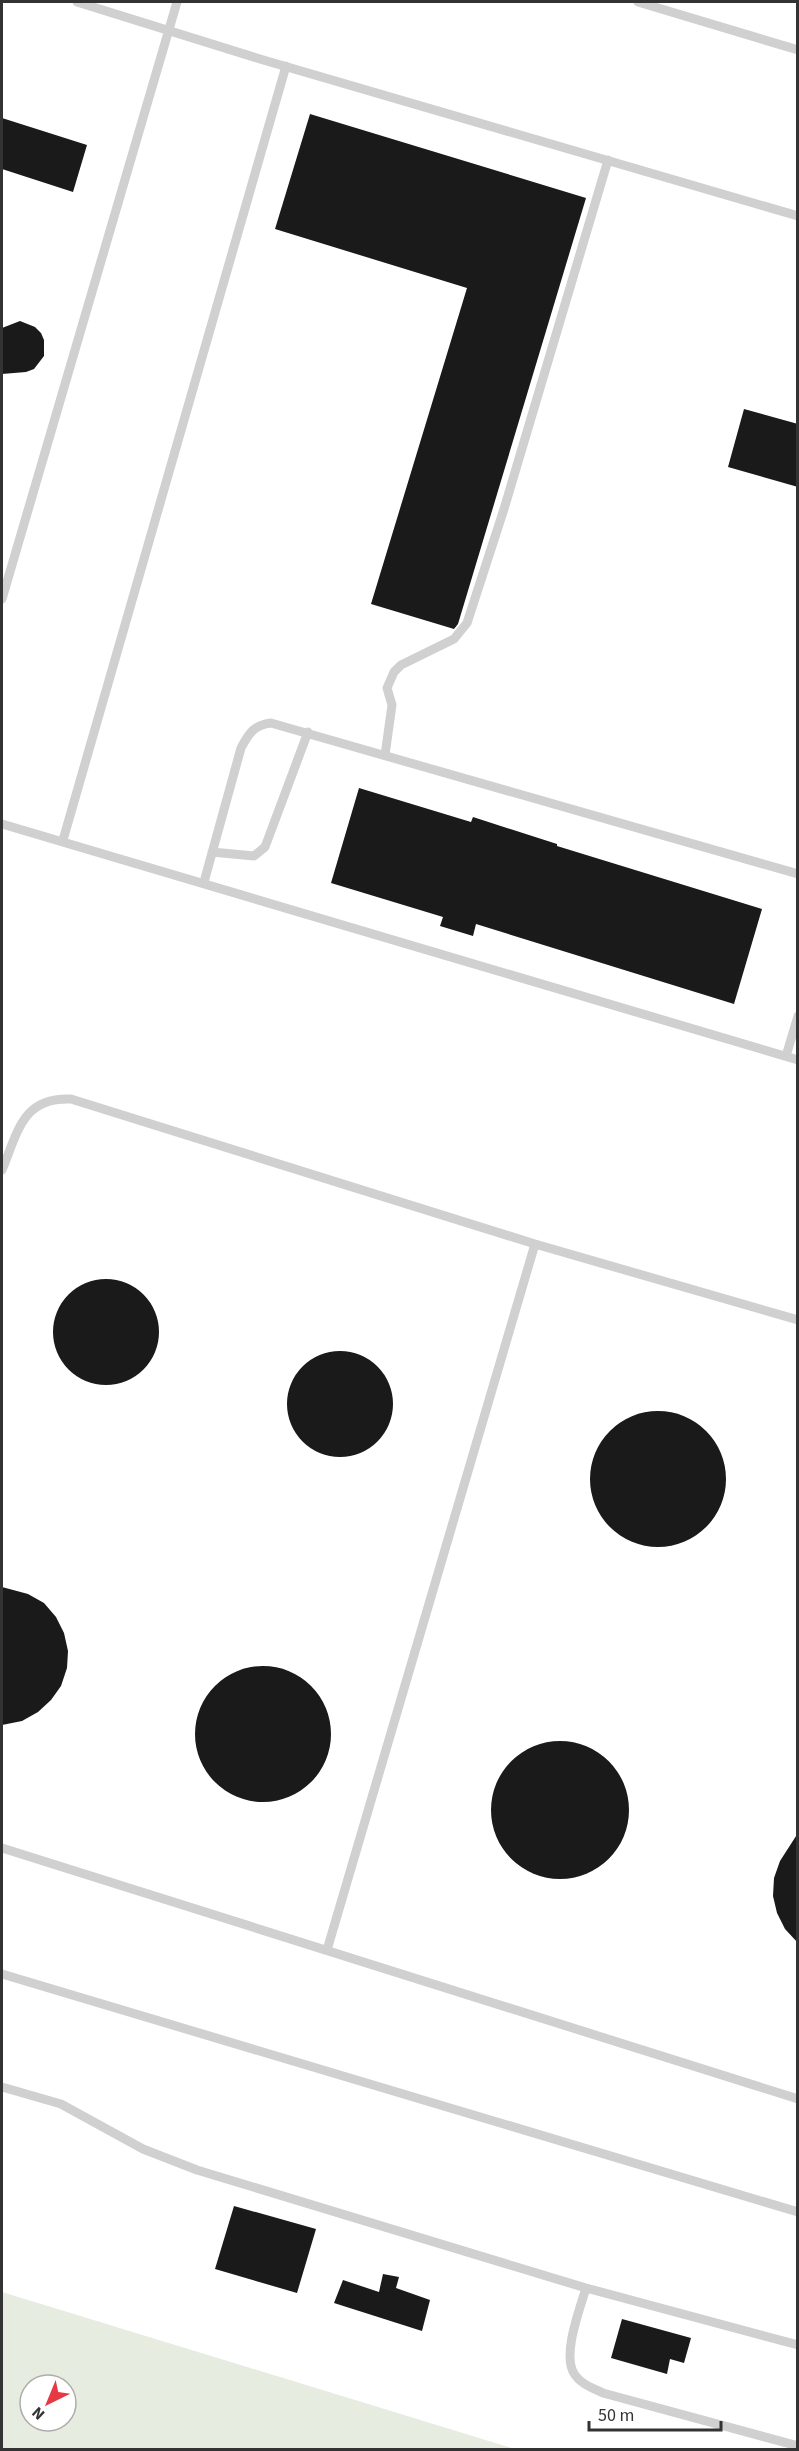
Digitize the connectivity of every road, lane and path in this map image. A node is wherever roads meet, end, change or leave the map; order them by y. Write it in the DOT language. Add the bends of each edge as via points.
graph roads {
  1 [pos="77,2"];
  2 [pos="638,2"];
  3 [pos="175,6"];
  4 [pos="168,29"];
  5 [pos="798,50"];
  6 [pos="286,66"];
  7 [pos="608,160"];
  8 [pos="798,216"];
  9 [pos="2,599"];
  10 [pos="308,732"];
  11 [pos="385,755"];
  12 [pos="2,824"];
  13 [pos="63,840"];
  14 [pos="212,852"];
  15 [pos="798,874"];
  16 [pos="204,882"];
  17 [pos="798,1016"];
  18 [pos="786,1056"];
  19 [pos="798,1060"];
  20 [pos="2,1170"];
  21 [pos="535,1244"];
  22 [pos="798,1320"];
  23 [pos="2,1848"];
  24 [pos="327,1950"];
  25 [pos="2,1974"];
  26 [pos="2,2087"];
  27 [pos="798,2099"];
  28 [pos="798,2212"];
  29 [pos="586,2288"];
  30 [pos="798,2345"];
  31 [pos="798,2446"];
  1 -- 4 [label="lane"];
  2 -- 5 [label="lane"];
  3 -- 4 [label="lane"];
  4 -- 6 [label="lane"];
  4 -- 9 [label="lane"];
  6 -- 7 [label="lane"];
  6 -- 13 [label="lane"];
  7 -- 8 [label="lane"];
  7 -- 11 [label="lane" via="467,623 454,639 411,658 394,672 387,688 392,705"];
  10 -- 11 [label="lane"];
  10 -- 14 [label="lane" via="265,848 254,856"];
  10 -- 14 [label="lane" via="271,723 259,724 249,733 241,748"];
  11 -- 15 [label="lane"];
  12 -- 13 [label="lane"];
  13 -- 16 [label="lane"];
  14 -- 16 [label="lane"];
  16 -- 18 [label="lane"];
  17 -- 18 [label="lane"];
  18 -- 19 [label="lane"];
  20 -- 21 [label="lane" via="24,1117 35,1105 52,1098 71,1099"];
  21 -- 22 [label="lane"];
  21 -- 24 [label="lane"];
  23 -- 24 [label="lane"];
  24 -- 27 [label="lane"];
  25 -- 28 [label="lane"];
  26 -- 29 [label="lane" via="61,2104 143,2149 197,2170"];
  29 -- 30 [label="lane"];
  29 -- 31 [label="lane" via="570,2351 570,2366 584,2384"];
}
